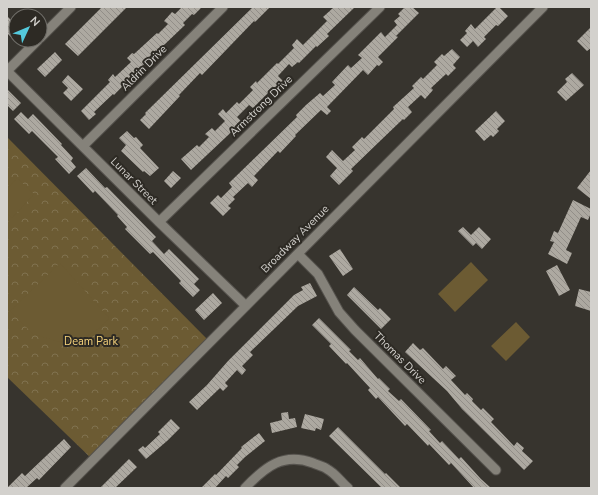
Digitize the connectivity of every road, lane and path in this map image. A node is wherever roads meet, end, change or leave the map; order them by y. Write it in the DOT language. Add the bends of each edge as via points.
graph roads {
  1 [pos="71,7"];
  2 [pos="223,7"];
  3 [pos="380,7"];
  4 [pos="543,7"];
  5 [pos="48,30"];
  6 [pos="30,48"];
  7 [pos="7,71"];
  8 [pos="83,146"];
  9 [pos="159,222"];
  10 [pos="298,254"];
  11 [pos="246,306"];
  12 [pos="496,470"];
  13 [pos="65,488"];
  14 [pos="245,488"];
  15 [pos="348,488"];
  1 -- 5 [label="street"];
  2 -- 8 [label="street, Aldrin Drive"];
  3 -- 9 [label="street, Armstrong Drive"];
  4 -- 10 [label="street, Broadway Avenue"];
  6 -- 7 [label="street"];
  7 -- 8 [label="street, Lunar Street"];
  8 -- 9 [label="street, Lunar Street"];
  9 -- 11 [label="street, Lunar Street"];
  10 -- 11 [label="street, Broadway Avenue"];
  10 -- 12 [label="street, Thomas Drive" via="318,274 339,312 355,330"];
  11 -- 13 [label="street, Broadway Avenue"];
  14 -- 15 [label="street" via="277,462 301,459 327,469"];
}
